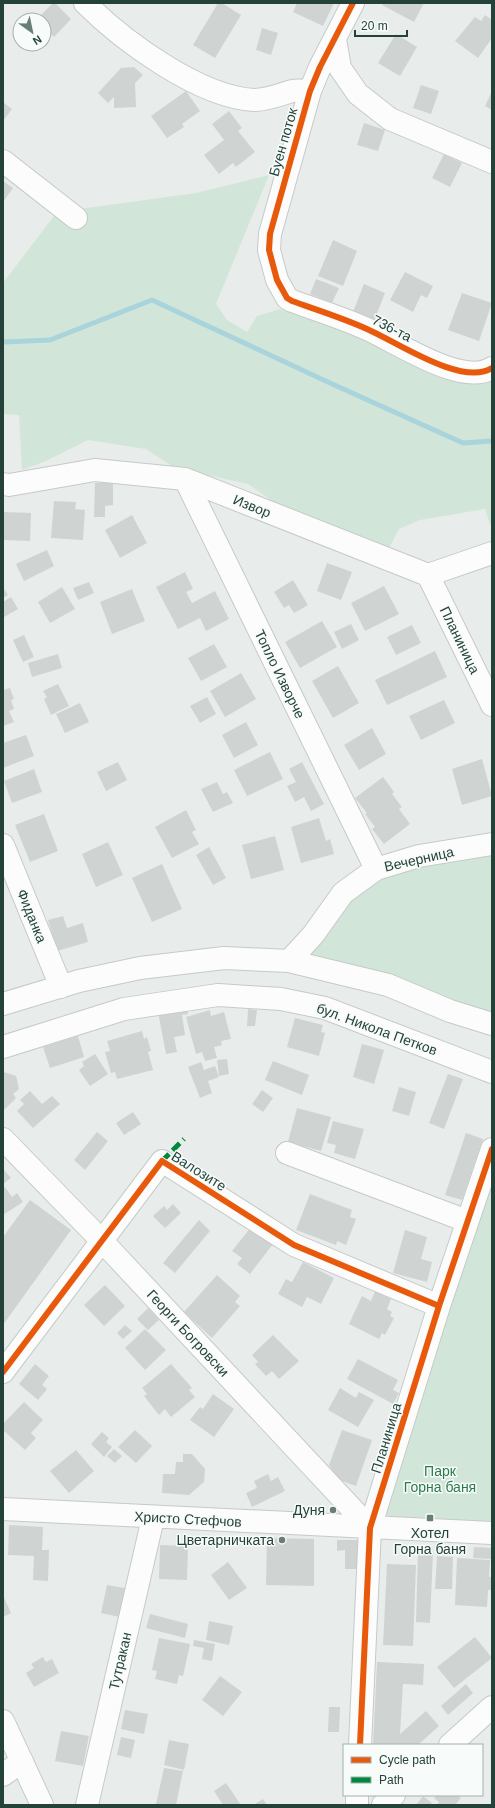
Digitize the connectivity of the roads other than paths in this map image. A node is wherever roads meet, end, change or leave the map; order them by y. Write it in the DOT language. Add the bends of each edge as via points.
graph roads {
  1 [pos="85,3"];
  2 [pos="353,3"];
  3 [pos="335,39"];
  4 [pos="310,91"];
  5 [pos="3,161"];
  6 [pos="492,162"];
  7 [pos="76,218"];
  8 [pos="284,294"];
  9 [pos="492,368"];
  10 [pos="185,479"];
  11 [pos="3,484"];
  12 [pos="492,553"];
  13 [pos="428,575"];
  14 [pos="492,705"];
  15 [pos="492,844"];
  16 [pos="3,845"];
  17 [pos="376,869"];
  18 [pos="289,961"];
  19 [pos="61,987"];
  20 [pos="3,1004"];
  21 [pos="492,1024"];
  22 [pos="3,1047"];
  23 [pos="492,1072"];
  24 [pos="3,1139"];
  25 [pos="492,1149"];
  26 [pos="286,1153"];
  27 [pos="467,1221"];
  28 [pos="102,1241"];
  29 [pos="439,1306"];
  30 [pos="3,1372"];
  31 [pos="3,1509"];
  32 [pos="153,1518"];
  33 [pos="370,1528"];
  34 [pos="492,1533"];
  35 [pos="492,1707"];
  36 [pos="3,1721"];
  37 [pos="360,1744"];
  38 [pos="451,1744"];
  39 [pos="22,1761"];
  40 [pos="3,1775"];
  41 [pos="393,1796"];
  42 [pos="42,1805"];
  43 [pos="88,1805"];
  44 [pos="383,1805"];
  1 -- 4 [label="street" via="123,37 184,76 217,92 235,98 255,100 273,98 292,91"];
  2 -- 3 [label="street, Буен поток"];
  3 -- 4 [label="street, Буен поток"];
  3 -- 6 [label="street" via="340,68 358,94 390,119"];
  4 -- 8 [label="street, Буен поток" via="270,234 271,262"];
  5 -- 7 [label="street"];
  8 -- 9 [label="street, 736-та" via="292,301 367,328 425,359 456,371 485,372"];
  10 -- 11 [label="street, Извор" via="94,470"];
  10 -- 13 [label="street, Извор"];
  10 -- 17 [label="street, Топло Изворче"];
  12 -- 13 [label="street"];
  13 -- 14 [label="street, Планиница"];
  15 -- 17 [label="street, Вечерница" via="419,856"];
  16 -- 19 [label="street, Фиданка"];
  17 -- 18 [label="street, Вечерница" via="343,893 313,935"];
  18 -- 19 [label="street" via="224,958 148,967"];
  18 -- 21 [label="street" via="388,985 450,1011"];
  19 -- 20 [label="street"];
  22 -- 23 [label="street, бул. Никола Петков" via="124,1009 218,995 282,999 325,1008"];
  24 -- 28 [label="street, Георги Богровски"];
  25 -- 27 [label="street, Планиница"];
  26 -- 27 [label="street"];
  27 -- 29 [label="street, Планиница"];
  28 -- 29 [label="street, Валозите" via="162,1161 294,1245"];
  28 -- 30 [label="street, Валозите"];
  28 -- 33 [label="street, Георги Богровски"];
  29 -- 33 [label="street, Планиница"];
  31 -- 32 [label="street, Христо Стефчов"];
  32 -- 33 [label="street, Христо Стефчов"];
  32 -- 43 [label="street, Тутракан"];
  33 -- 34 [label="street, Христо Стефчов"];
  33 -- 37 [label="street, Планиница"];
  35 -- 38 [label="street"];
  36 -- 39 [label="street"];
  39 -- 40 [label="street"];
  39 -- 42 [label="street"];
  41 -- 44 [label="street"];
}
